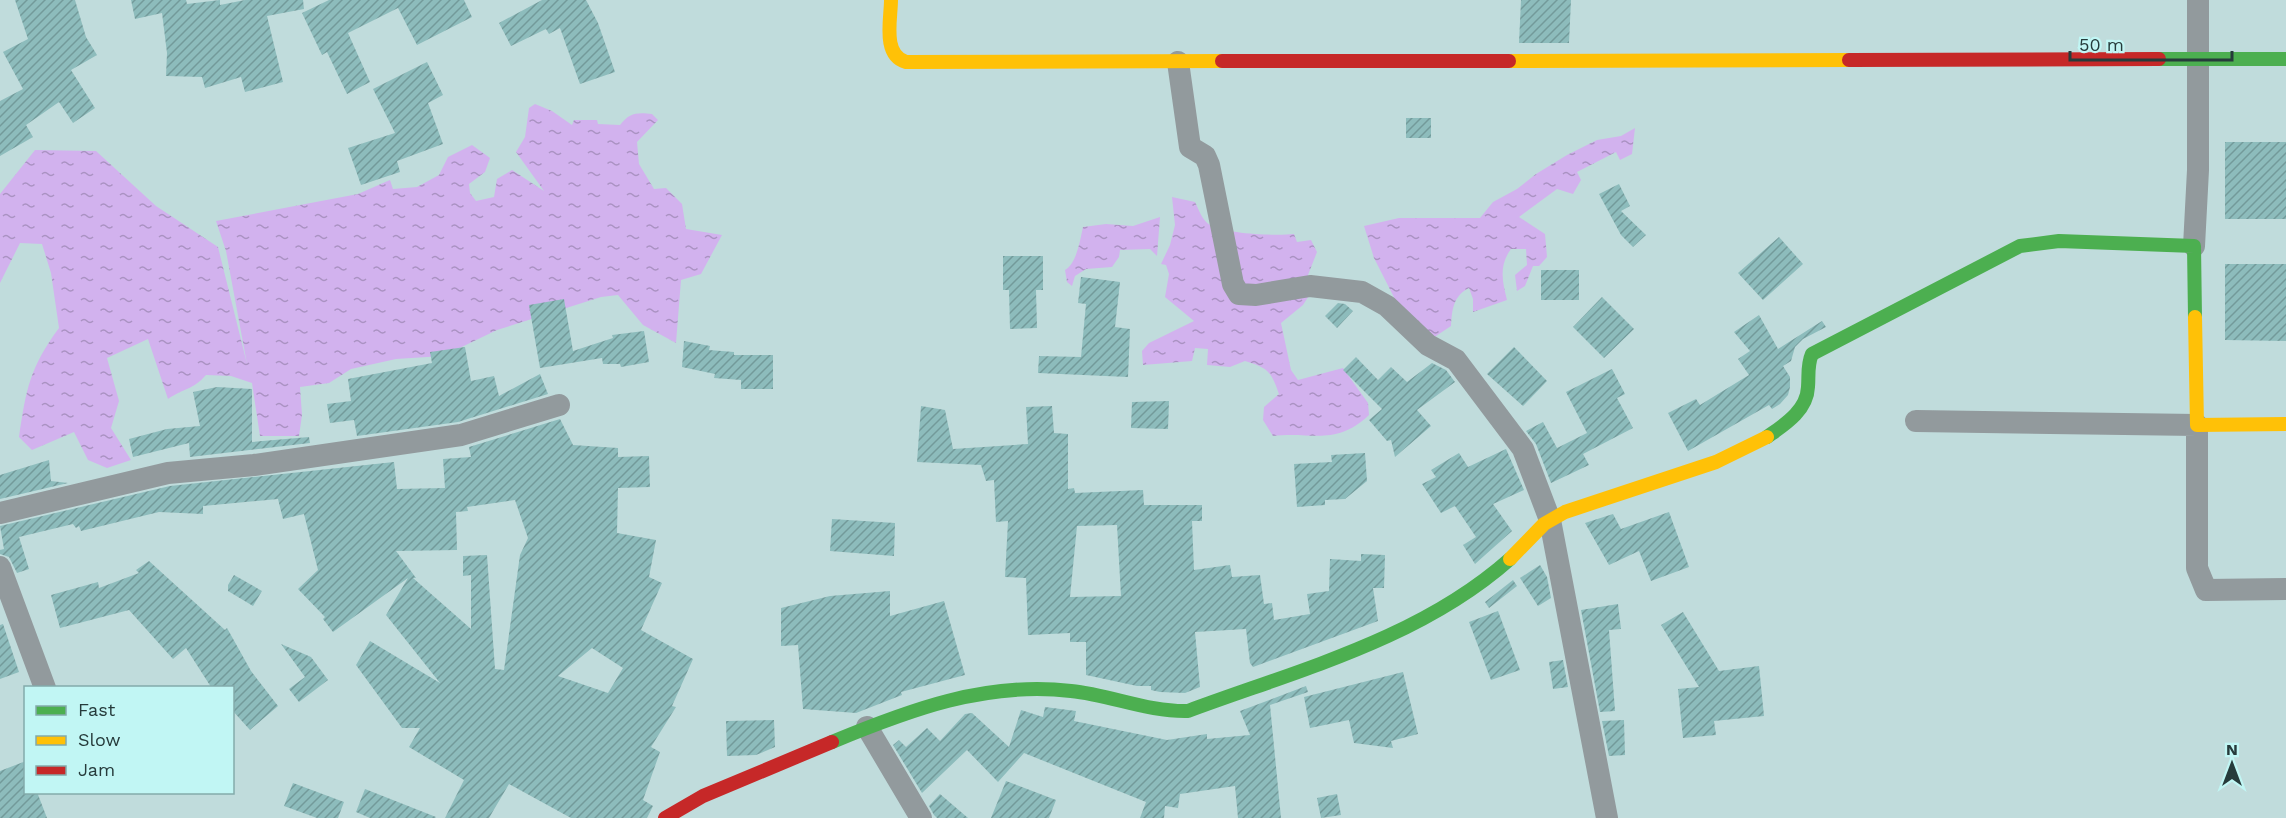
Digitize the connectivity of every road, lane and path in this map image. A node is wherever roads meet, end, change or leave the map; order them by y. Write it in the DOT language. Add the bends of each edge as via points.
graph roads {
  1 [pos="891,0"];
  2 [pos="2198,0"];
  3 [pos="2199,59"];
  4 [pos="2286,59"];
  5 [pos="1178,62"];
  6 [pos="2194,246"];
  7 [pos="559,405"];
  8 [pos="1916,421"];
  9 [pos="2286,424"];
  10 [pos="2198,425"];
  11 [pos="0,513"];
  12 [pos="1550,520"];
  13 [pos="0,567"];
  14 [pos="2286,590"];
  15 [pos="45,686"];
  16 [pos="867,727"];
  17 [pos="665,818"];
  18 [pos="921,818"];
  19 [pos="1607,818"];
  1 -- 5 [label="street" via="891,47 899,60 906,62"];
  2 -- 3 [label="street"];
  3 -- 4 [label="street"];
  3 -- 5 [label="street"];
  3 -- 6 [label="street"];
  5 -- 12 [label="street" via="1190,147 1205,156 1209,165 1233,284 1239,294 1310,286 1362,292 1387,306 1428,345 1456,360 1463,369 1523,449"];
  6 -- 10 [label="street"];
  6 -- 12 [label="street" via="2059,241 2020,246 1812,354 1806,363 1808,396 1779,431 1749,448 1587,503"];
  7 -- 11 [label="street" via="461,435 254,465 168,473"];
  8 -- 10 [label="street"];
  9 -- 10 [label="street"];
  10 -- 14 [label="street" via="2198,568 2206,590"];
  12 -- 16 [label="street" via="1485,581 1438,613 1407,629 1188,711 1166,712 1104,696 1033,688 997,689 965,695"];
  12 -- 19 [label="street"];
  13 -- 15 [label="street"];
  16 -- 17 [label="street" via="701,798"];
  16 -- 18 [label="street"];
}
